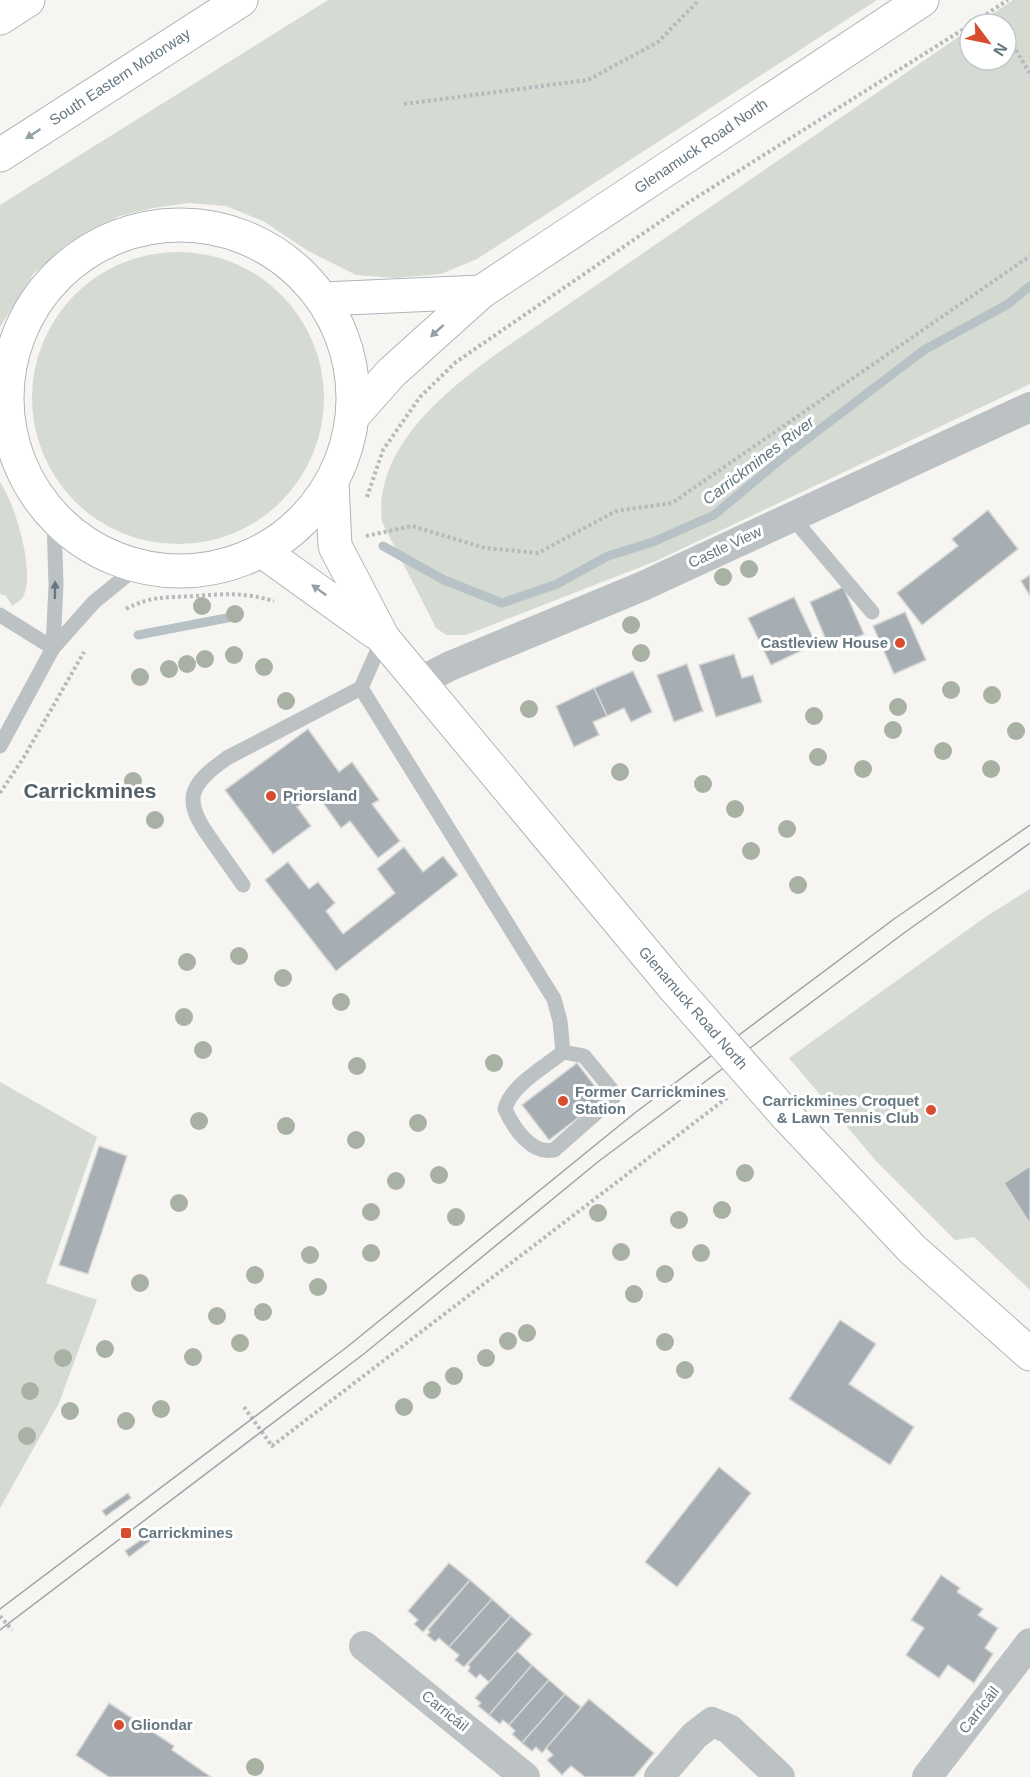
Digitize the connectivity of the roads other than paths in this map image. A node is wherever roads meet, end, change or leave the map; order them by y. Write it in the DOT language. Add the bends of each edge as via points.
graph roads {
  1 [pos="28,0"];
  2 [pos="241,0"];
  3 [pos="922,0"];
  4 [pos="0,18"];
  5 [pos="0,155"];
  6 [pos="481,292"];
  7 [pos="324,299"];
  8 [pos="1030,407"];
  9 [pos="4,413"];
  10 [pos="353,416"];
  11 [pos="332,483"];
  12 [pos="791,516"];
  13 [pos="54,518"];
  14 [pos="262,552"];
  15 [pos="137,567"];
  16 [pos="872,612"];
  17 [pos="0,615"];
  18 [pos="383,638"];
  19 [pos="53,648"];
  20 [pos="419,682"];
  21 [pos="361,688"];
  22 [pos="0,746"];
  23 [pos="243,885"];
  24 [pos="563,1052"];
  25 [pos="1030,1354"];
  26 [pos="1030,1643"];
  27 [pos="364,1646"];
  28 [pos="525,1777"];
  29 [pos="659,1777"];
  30 [pos="780,1777"];
  31 [pos="927,1777"];
  1 -- 4 [label="main road"];
  2 -- 5 [label="main road, South Eastern Motorway, one-way"];
  3 -- 6 [label="main road, Glenamuck Road North"];
  6 -- 7 [label="main road"];
  6 -- 10 [label="main road, Glenamuck Road North, one-way" via="391,373"];
  7 -- 9 [label="main road" via="294,267 265,246 233,232 179,224 126,233 89,250 57,276 35,303 18,334"];
  7 -- 10 [label="main road" via="340,328 350,361"];
  8 -- 12 [label="street, Castle View"];
  9 -- 13 [label="main road" via="26,478"];
  10 -- 11 [label="main road" via="346,450"];
  11 -- 14 [label="main road" via="305,519"];
  11 -- 18 [label="main road, Glenamuck Road North" via="335,546"];
  12 -- 16 [label="lane"];
  12 -- 20 [label="street, Castle View" via="643,586"];
  13 -- 15 [label="main road" via="92,549"];
  19 -- 13 [label="lane, one-way"];
  14 -- 15 [label="main road" via="237,563 200,571"];
  18 -- 14 [label="main road, Glenamuck Road North, one-way"];
  15 -- 19 [label="lane" via="94,602"];
  17 -- 19 [label="lane"];
  18 -- 20 [label="main road, Glenamuck Road North"];
  18 -- 21 [label="lane"];
  19 -- 22 [label="lane"];
  20 -- 25 [label="main road, Glenamuck Road North, bridge" via="672,986 786,1115 912,1249"];
  21 -- 23 [label="lane" via="227,758 208,771 197,786 191,803 195,817"];
  21 -- 24 [label="lane" via="554,999"];
  24 -- 24 [label="lane" via="515,1091 505,1109 532,1146 546,1152 554,1150 613,1098 611,1089 584,1056"];
  26 -- 31 [label="street, Carricáil"];
  27 -- 28 [label="street, Carricáil"];
  29 -- 30 [label="street" via="694,1736 712,1722 729,1729"];
}
